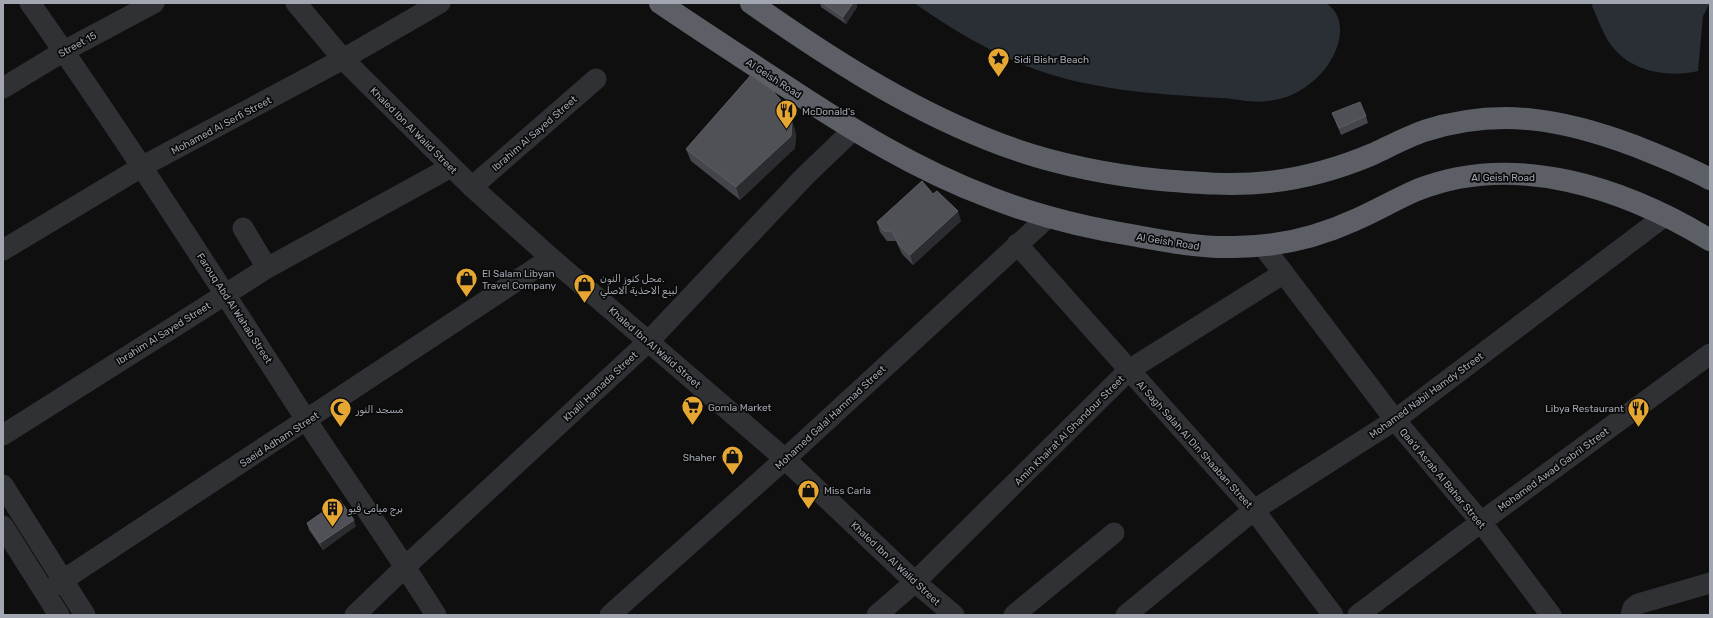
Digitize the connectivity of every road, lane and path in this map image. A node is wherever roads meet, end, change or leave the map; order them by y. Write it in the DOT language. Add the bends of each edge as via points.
graph roads {
  1 [pos="30,3"];
  2 [pos="154,3"];
  3 [pos="296,3"];
  4 [pos="440,3"];
  5 [pos="660,3"];
  6 [pos="751,3"];
  7 [pos="64,51"];
  8 [pos="343,58"];
  9 [pos="596,79"];
  10 [pos="3,88"];
  11 [pos="853,130"];
  12 [pos="143,166"];
  13 [pos="452,167"];
  14 [pos="1710,179"];
  15 [pos="472,187"];
  16 [pos="1666,215"];
  17 [pos="1048,217"];
  18 [pos="243,228"];
  19 [pos="1710,240"];
  20 [pos="1017,244"];
  21 [pos="1262,246"];
  22 [pos="3,250"];
  23 [pos="551,258"];
  24 [pos="267,268"];
  25 [pos="1284,273"];
  26 [pos="226,294"];
  27 [pos="649,341"];
  28 [pos="1710,354"];
  29 [pos="1129,370"];
  30 [pos="307,420"];
  31 [pos="1395,420"];
  32 [pos="3,435"];
  33 [pos="785,459"];
  34 [pos="3,485"];
  35 [pos="1254,510"];
  36 [pos="1481,522"];
  37 [pos="3,526"];
  38 [pos="1114,533"];
  39 [pos="406,566"];
  40 [pos="63,581"];
  41 [pos="915,582"];
  42 [pos="1710,583"];
  43 [pos="45,592"];
  44 [pos="59,615"];
  45 [pos="85,615"];
  46 [pos="355,615"];
  47 [pos="436,615"];
  48 [pos="610,615"];
  49 [pos="877,615"];
  50 [pos="954,615"];
  51 [pos="1014,615"];
  52 [pos="1126,615"];
  53 [pos="1333,615"];
  54 [pos="1358,615"];
  55 [pos="1551,615"];
  56 [pos="1631,615"];
  1 -- 7 [label="street, Farouq Abd Al Wahab Street"];
  2 -- 7 [label="street, Street 15"];
  3 -- 8 [label="street, Khaled Ibn Al Walid Street"];
  4 -- 8 [label="street, Mohamed Al Serfi Street"];
  5 -- 11 [label="highway, Al Geish Road"];
  6 -- 14 [label="highway" via="840,63 950,123 1019,150 1110,172 1215,184 1268,182 1315,174 1347,164 1442,126 1504,118 1532,119 1590,130 1644,149"];
  7 -- 10 [label="street, Street 15"];
  7 -- 12 [label="street, Farouq Abd Al Wahab Street"];
  8 -- 12 [label="street, Mohamed Al Serfi Street"];
  8 -- 13 [label="street, Khaled Ibn Al Walid Street"];
  9 -- 15 [label="street, Ibrahim Al Sayed Street"];
  11 -- 17 [label="highway, Al Geish Road" via="961,186"];
  11 -- 27 [label="street, Khalil Hamada Street" via="805,176"];
  12 -- 22 [label="street, Mohamed Al Serfi Street"];
  12 -- 26 [label="street, Farouq Abd Al Wahab Street"];
  13 -- 15 [label="street, Khaled Ibn Al Walid Street"];
  13 -- 24 [label="street, Ibrahim Al Sayed Street"];
  15 -- 23 [label="street, Khaled Ibn Al Walid Street"];
  16 -- 19 [label="highway, Al Geish Road"];
  16 -- 21 [label="highway, Al Geish Road" via="1619,195 1574,182 1531,176 1488,175 1443,181 1398,198 1334,229"];
  16 -- 31 [label="street, Mohamed Nabil Hamdy Street"];
  17 -- 20 [label="street, Mohamed Galal Hammad Street"];
  17 -- 21 [label="highway, Al Geish Road" via="1103,230 1179,243 1214,247"];
  18 -- 24 [label="street"];
  20 -- 29 [label="street, Al Sagh Salah Al Din Shaaban Street"];
  20 -- 33 [label="street, Mohamed Galal Hammad Street"];
  21 -- 25 [label="street, Qaa'd Asrab Al Bahar Street"];
  23 -- 27 [label="street, Khaled Ibn Al Walid Street"];
  23 -- 30 [label="street, Saeid Adham Street"];
  24 -- 26 [label="street, Ibrahim Al Sayed Street"];
  25 -- 29 [label="street, Amin Khairat Al Ghandour Street"];
  25 -- 31 [label="street, Qaa'd Asrab Al Bahar Street"];
  26 -- 30 [label="street, Farouq Abd Al Wahab Street"];
  26 -- 32 [label="street, Ibrahim Al Sayed Street"];
  27 -- 33 [label="street, Khaled Ibn Al Walid Street"];
  27 -- 39 [label="street, Khalil Hamada Street"];
  28 -- 36 [label="street, Mohamed Awad Gabril Street"];
  29 -- 35 [label="street, Al Sagh Salah Al Din Shaaban Street"];
  29 -- 41 [label="street, Amin Khairat Al Ghandour Street"];
  30 -- 39 [label="street, Farouq Abd Al Wahab Street"];
  30 -- 40 [label="street, Saeid Adham Street"];
  31 -- 35 [label="street, Mohamed Nabil Hamdy Street"];
  31 -- 36 [label="street, Qaa'd Asrab Al Bahar Street"];
  33 -- 41 [label="street, Khaled Ibn Al Walid Street"];
  33 -- 48 [label="street, Mohamed Galal Hammad Street"];
  34 -- 40 [label="street"];
  35 -- 52 [label="street, Mohamed Nabil Hamdy Street"];
  35 -- 53 [label="street, Al Sagh Salah Al Din Shaaban Street"];
  36 -- 54 [label="street, Mohamed Awad Gabril Street"];
  36 -- 55 [label="street, Qaa'd Asrab Al Bahar Street"];
  37 -- 43 [label="street"];
  38 -- 51 [label="street"];
  39 -- 46 [label="street, Khalil Hamada Street"];
  39 -- 47 [label="street, Farouq Abd Al Wahab Street"];
  40 -- 43 [label="street, Saeid Adham Street"];
  40 -- 45 [label="street"];
  41 -- 49 [label="street, Amin Khairat Al Ghandour Street"];
  41 -- 50 [label="street, Khaled Ibn Al Walid Street"];
  42 -- 56 [label="street" via="1638,604"];
  43 -- 44 [label="street"];
}
